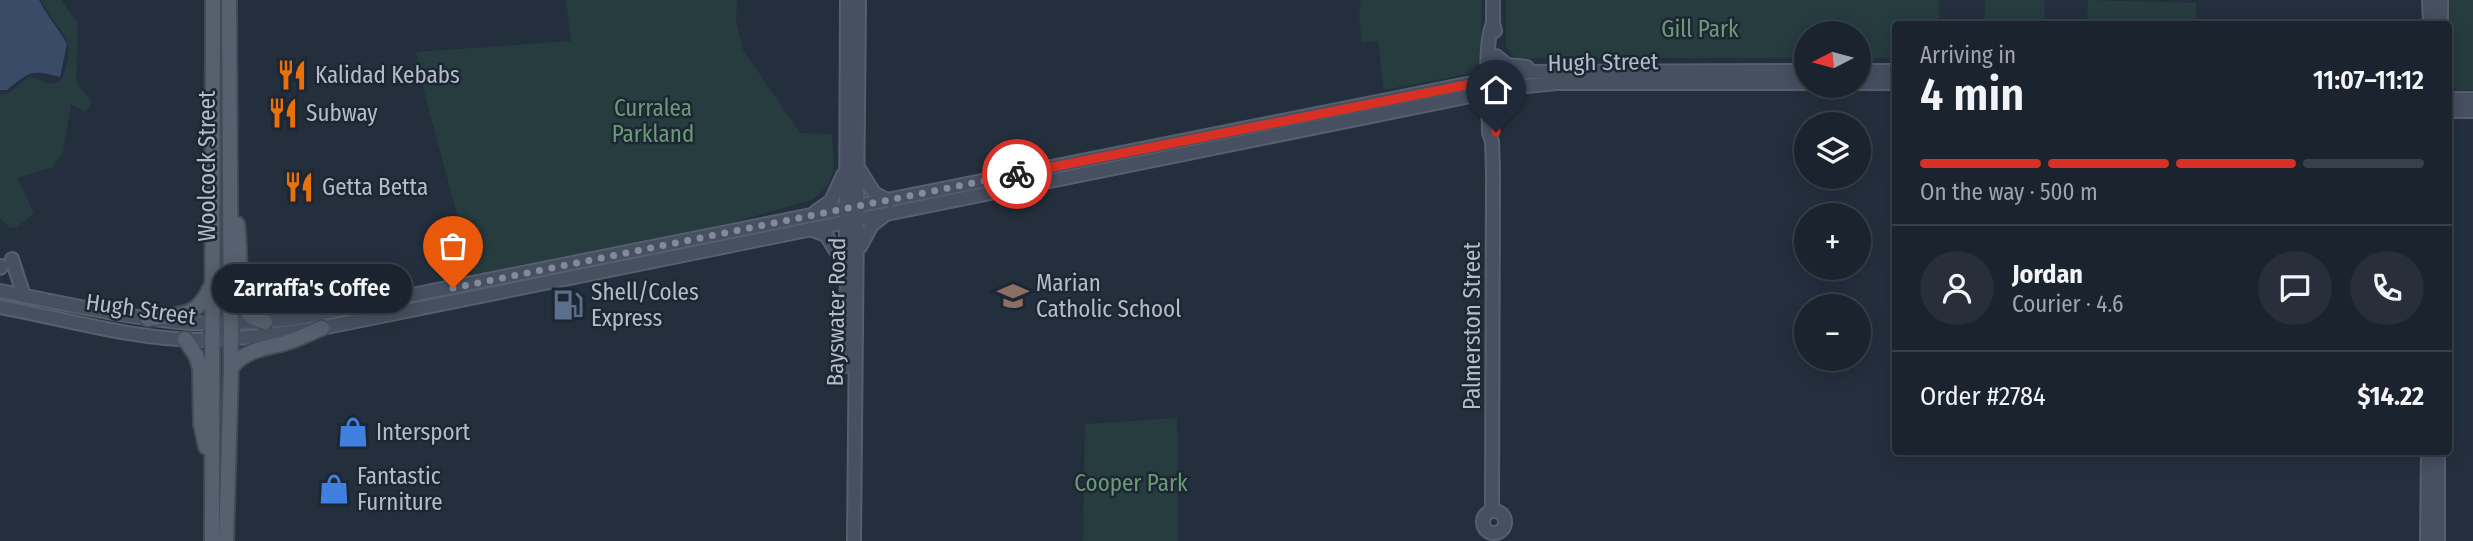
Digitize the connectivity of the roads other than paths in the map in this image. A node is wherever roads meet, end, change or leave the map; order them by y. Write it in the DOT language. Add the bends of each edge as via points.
graph roads {
  1 [pos="213,0"];
  2 [pos="229,0"];
  3 [pos="847,0"];
  4 [pos="859,0"];
  5 [pos="1493,0"];
  6 [pos="2429,0"];
  7 [pos="2441,0"];
  8 [pos="2430,21"];
  9 [pos="2441,21"];
  10 [pos="1493,23"];
  11 [pos="1496,56"];
  12 [pos="1539,71"];
  13 [pos="1794,71"];
  14 [pos="1871,71"];
  15 [pos="1892,71"];
  16 [pos="1794,83"];
  17 [pos="1871,83"];
  18 [pos="1892,83"];
  19 [pos="1493,86"];
  20 [pos="1452,100"];
  21 [pos="1489,113"];
  22 [pos="1493,141"];
  23 [pos="852,164"];
  24 [pos="230,181"];
  25 [pos="888,207"];
  26 [pos="852,214"];
  27 [pos="808,223"];
  28 [pos="858,252"];
  29 [pos="5,265"];
  30 [pos="846,267"];
  31 [pos="212,285"];
  32 [pos="0,291"];
  33 [pos="24,296"];
  34 [pos="0,307"];
  35 [pos="148,318"];
  36 [pos="265,322"];
  37 [pos="211,323"];
  38 [pos="322,328"];
  39 [pos="231,331"];
  40 [pos="185,339"];
  41 [pos="212,339"];
  42 [pos="231,368"];
  43 [pos="2428,455"];
  44 [pos="2438,455"];
  45 [pos="211,472"];
  46 [pos="1496,537"];
  47 [pos="212,541"];
  48 [pos="226,541"];
  49 [pos="847,541"];
  50 [pos="854,541"];
  51 [pos="2427,541"];
  52 [pos="2438,541"];
  1 -- 31 [label="main road, Woolcock Street"];
  2 -- 24 [label="main road, Woolcock Street"];
  3 -- 23 [label="main road, Bayswater Road"];
  4 -- 23 [label="main road, Bayswater Road"];
  5 -- 10 [label="main road, Palmerston Street"];
  6 -- 8 [label="main road"];
  7 -- 9 [label="main road"];
  10 -- 11 [label="main road, Palmerston Street"];
  10 -- 19 [label="main road, Palmerston Street" via="1489,43"];
  11 -- 12 [label="main road" via="1507,65"];
  11 -- 19 [label="main road, Palmerston Street"];
  12 -- 13 [label="main road, Hugh Street"];
  12 -- 19 [label="main road, Hugh Street"];
  14 -- 15 [label="main road"];
  16 -- 19 [label="main road, Hugh Street"];
  17 -- 18 [label="main road"];
  19 -- 20 [label="main road, Hugh Street"];
  19 -- 21 [label="main road, Palmerston Street"];
  19 -- 22 [label="main road, Palmerston Street"];
  19 -- 25 [label="main road, Hugh Street"];
  20 -- 21 [label="main road" via="1473,103"];
  20 -- 25 [label="main road, Hugh Street"];
  21 -- 22 [label="main road, Palmerston Street"];
  22 -- 46 [label="main road, Palmerston Street" via="1492,511 1504,519"];
  23 -- 25 [label="main road"];
  23 -- 26 [label="main road, Bayswater Road"];
  23 -- 27 [label="main road" via="835,195"];
  24 -- 36 [label="main road" via="240,243 242,298 249,315"];
  24 -- 39 [label="main road, Woolcock Street"];
  25 -- 26 [label="main road, Hugh Street"];
  25 -- 28 [label="main road"];
  26 -- 27 [label="main road, Hugh Street"];
  26 -- 28 [label="main road, Bayswater Road"];
  26 -- 30 [label="main road, Bayswater Road"];
  27 -- 30 [label="main road" via="830,240"];
  27 -- 36 [label="main road, Hugh Street"];
  27 -- 38 [label="main road, Hugh Street"];
  28 -- 50 [label="main road, Bayswater Road"];
  29 -- 33 [label="main road"];
  30 -- 49 [label="main road, Bayswater Road"];
  31 -- 35 [label="main road" via="204,302 188,313"];
  31 -- 37 [label="main road, Woolcock Street"];
  32 -- 33 [label="main road, Hugh Street"];
  33 -- 35 [label="main road, Hugh Street"];
  34 -- 40 [label="main road, Hugh Street"];
  35 -- 37 [label="main road, Hugh Street"];
  36 -- 39 [label="main road, Hugh Street"];
  37 -- 39 [label="main road, Hugh Street"];
  37 -- 41 [label="main road, Woolcock Street"];
  38 -- 39 [label="main road, Hugh Street"];
  38 -- 42 [label="main road" via="238,358"];
  39 -- 41 [label="main road, Hugh Street"];
  39 -- 42 [label="main road, Woolcock Street"];
  40 -- 41 [label="main road, Hugh Street"];
  40 -- 45 [label="main road" via="200,369 201,424"];
  41 -- 45 [label="main road, Woolcock Street"];
  42 -- 48 [label="main road, Woolcock Street"];
  43 -- 51 [label="main road"];
  44 -- 52 [label="main road"];
  45 -- 47 [label="main road, Woolcock Street"];
}
